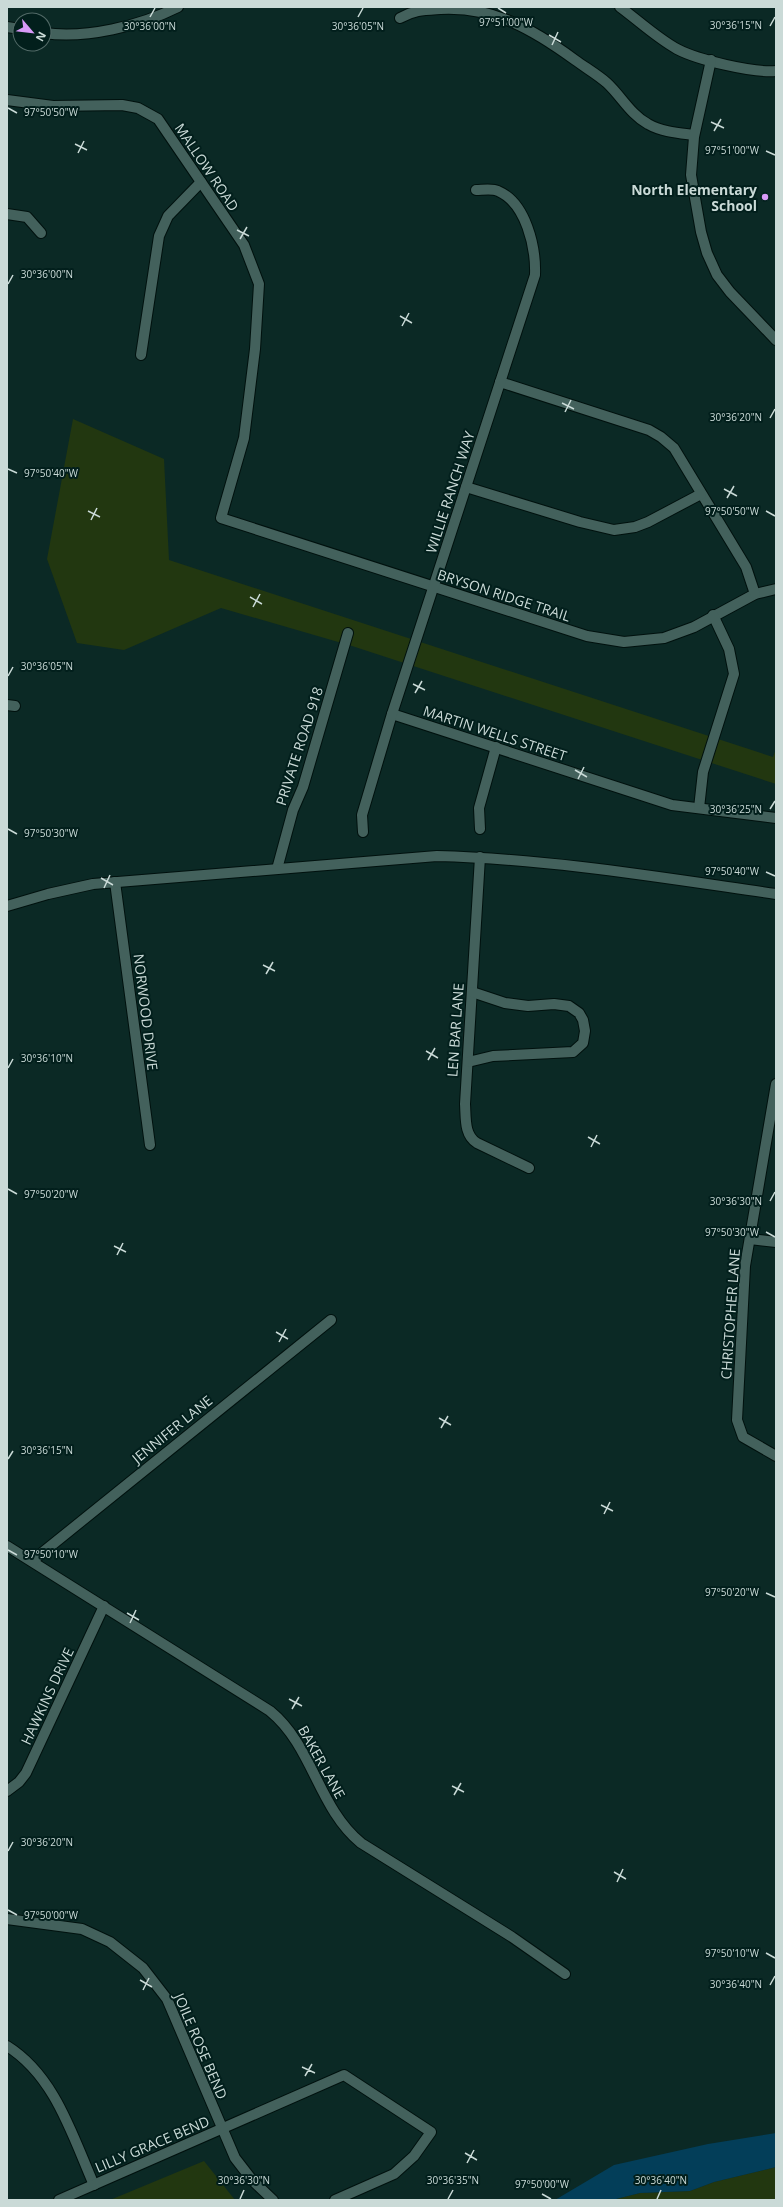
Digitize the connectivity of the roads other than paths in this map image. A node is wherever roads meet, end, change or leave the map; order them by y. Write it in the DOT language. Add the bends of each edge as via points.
graph roads {
  1 [pos="178,7"];
  2 [pos="620,7"];
  3 [pos="400,18"];
  4 [pos="52,34"];
  5 [pos="711,60"];
  6 [pos="776,71"];
  7 [pos="7,100"];
  8 [pos="694,135"];
  9 [pos="201,182"];
  10 [pos="476,190"];
  11 [pos="7,214"];
  12 [pos="41,233"];
  13 [pos="776,340"];
  14 [pos="141,355"];
  15 [pos="500,382"];
  16 [pos="466,487"];
  17 [pos="701,494"];
  18 [pos="221,518"];
  19 [pos="433,587"];
  20 [pos="776,589"];
  21 [pos="755,594"];
  22 [pos="714,615"];
  23 [pos="348,633"];
  24 [pos="392,714"];
  25 [pos="496,748"];
  26 [pos="698,808"];
  27 [pos="776,818"];
  28 [pos="480,829"];
  29 [pos="363,832"];
  30 [pos="480,858"];
  31 [pos="277,869"];
  32 [pos="115,882"];
  33 [pos="776,894"];
  34 [pos="7,906"];
  35 [pos="472,992"];
  36 [pos="468,1062"];
  37 [pos="776,1084"];
  38 [pos="150,1145"];
  39 [pos="529,1168"];
  40 [pos="750,1239"];
  41 [pos="776,1242"];
  42 [pos="331,1320"];
  43 [pos="776,1456"];
  44 [pos="7,1546"];
  45 [pos="32,1561"];
  46 [pos="104,1606"];
  47 [pos="7,1791"];
  48 [pos="7,1919"];
  49 [pos="565,1974"];
  50 [pos="7,2046"];
  51 [pos="221,2130"];
  52 [pos="94,2185"];
  53 [pos="59,2200"];
  54 [pos="272,2200"];
  55 [pos="334,2200"];
  1 -- 4 [label="street" via="116,29"];
  2 -- 5 [label="street" via="670,45"];
  3 -- 8 [label="street" via="413,11 452,8 488,13 508,19 544,37 607,83 639,118 667,132"];
  5 -- 6 [label="street" via="743,69"];
  5 -- 8 [label="street"];
  7 -- 9 [label="street, MALLOW ROAD" via="53,106 122,104 138,108 158,119"];
  8 -- 13 [label="street" via="691,175 707,253 717,275 730,292"];
  9 -- 14 [label="street" via="168,216 159,236"];
  9 -- 18 [label="street, MALLOW ROAD" via="244,245 259,284 255,349 244,438"];
  10 -- 15 [label="street, WILLIE RANCH WAY" via="497,190 508,198 524,221 535,250 535,274"];
  11 -- 12 [label="street" via="27,217"];
  15 -- 16 [label="street, WILLIE RANCH WAY"];
  15 -- 17 [label="street" via="649,430 674,448"];
  16 -- 17 [label="street" via="614,530 648,522"];
  16 -- 19 [label="street, WILLIE RANCH WAY"];
  17 -- 21 [label="street" via="746,567"];
  18 -- 19 [label="street, BRYSON RIDGE TRAIL"];
  19 -- 22 [label="street, BRYSON RIDGE TRAIL" via="587,636 624,642 664,638"];
  19 -- 24 [label="street, WILLIE RANCH WAY"];
  20 -- 21 [label="street, BRYSON RIDGE TRAIL"];
  21 -- 22 [label="street, BRYSON RIDGE TRAIL"];
  22 -- 26 [label="street" via="729,649 734,674 703,772"];
  23 -- 31 [label="street, PRIVATE ROAD 918"];
  24 -- 25 [label="street, MARTIN WELLS STREET"];
  24 -- 29 [label="street, WILLIE RANCH WAY" via="362,815"];
  25 -- 26 [label="street, MARTIN WELLS STREET" via="672,805"];
  25 -- 28 [label="street" via="479,808"];
  26 -- 27 [label="street, MARTIN WELLS STREET"];
  30 -- 31 [label="street" via="437,856"];
  30 -- 33 [label="street" via="631,874"];
  30 -- 35 [label="street, LEN BAR LANE"];
  31 -- 32 [label="street"];
  32 -- 34 [label="street" via="75,887"];
  32 -- 38 [label="street, NORWOOD DRIVE"];
  35 -- 36 [label="street, LEN BAR LANE"];
  35 -- 36 [label="street" via="505,1003 569,1006 584,1020 585,1031 583,1043 573,1052 494,1056"];
  36 -- 39 [label="street, LEN BAR LANE" via="465,1104 468,1133 472,1140"];
  37 -- 40 [label="street, CHRISTOPHER LANE"];
  40 -- 41 [label="street"];
  40 -- 43 [label="street, CHRISTOPHER LANE" via="745,1266 737,1423 743,1437"];
  42 -- 45 [label="street, JENNIFER LANE"];
  44 -- 45 [label="street, BAKER LANE"];
  45 -- 46 [label="street, BAKER LANE"];
  46 -- 47 [label="street, HAWKINS DRIVE" via="26,1773"];
  46 -- 49 [label="street, BAKER LANE" via="262,1705 282,1721 303,1752 339,1822 361,1843 512,1937"];
  48 -- 51 [label="street, JOILE ROSE BEND" via="82,1929 110,1942 143,1968 167,1998"];
  50 -- 52 [label="street" via="30,2063 56,2099"];
  51 -- 52 [label="street, LILLY GRACE BEND"];
  51 -- 54 [label="street, JOILE ROSE BEND" via="234,2158"];
  51 -- 55 [label="street, LILLY GRACE BEND" via="344,2075 431,2132 414,2156 394,2174"];
  52 -- 53 [label="street, LILLY GRACE BEND"];
}
